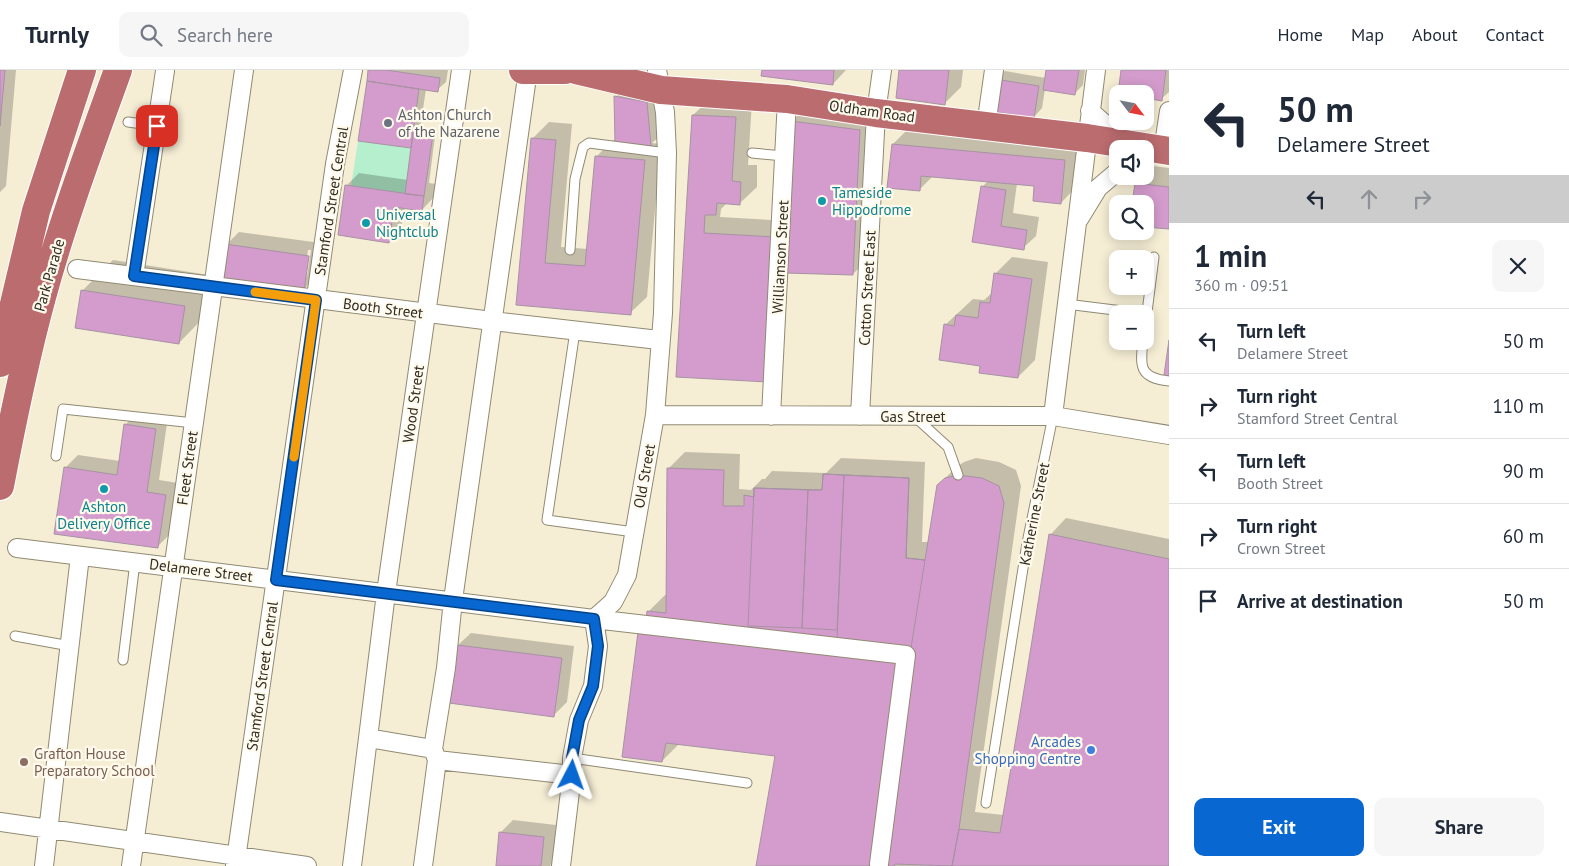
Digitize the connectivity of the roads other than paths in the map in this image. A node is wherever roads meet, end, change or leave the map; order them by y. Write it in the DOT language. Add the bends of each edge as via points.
graph roads {
  1 [pos="82,70"];
  2 [pos="118,70"];
  3 [pos="244,70"];
  4 [pos="353,70"];
  5 [pos="461,70"];
  6 [pos="523,70"];
  7 [pos="528,70"];
  8 [pos="565,70"];
  9 [pos="576,70"];
  10 [pos="882,70"];
  11 [pos="994,70"];
  12 [pos="1096,70"];
  13 [pos="165,71"];
  14 [pos="659,80"];
  15 [pos="787,99"];
  16 [pos="1090,111"];
  17 [pos="1169,111"];
  18 [pos="876,113"];
  19 [pos="128,122"];
  20 [pos="157,126"];
  21 [pos="986,126"];
  22 [pos="1086,138"];
  23 [pos="1157,149"];
  24 [pos="667,153"];
  25 [pos="752,153"];
  26 [pos="784,156"];
  27 [pos="1109,178"];
  28 [pos="1076,224"];
  29 [pos="570,250"];
  30 [pos="77,269"];
  31 [pos="134,276"];
  32 [pos="214,287"];
  33 [pos="316,300"];
  34 [pos="1066,304"];
  35 [pos="1109,309"];
  36 [pos="425,313"];
  37 [pos="492,322"];
  38 [pos="575,330"];
  39 [pos="659,340"];
  40 [pos="1142,350"];
  41 [pos="0,363"];
  42 [pos="1169,381"];
  43 [pos="655,415"];
  44 [pos="771,416"];
  45 [pos="860,416"];
  46 [pos="913,416"];
  47 [pos="1053,416"];
  48 [pos="194,423"];
  49 [pos="1169,435"];
  50 [pos="56,456"];
  51 [pos="958,474"];
  52 [pos="0,486"];
  53 [pos="634,532"];
  54 [pos="18,548"];
  55 [pos="80,556"];
  56 [pos="135,562"];
  57 [pos="173,567"];
  58 [pos="276,580"];
  59 [pos="386,593"];
  60 [pos="453,600"];
  61 [pos="594,619"];
  62 [pos="15,636"];
  63 [pos="70,646"];
  64 [pos="123,660"];
  65 [pos="368,738"];
  66 [pos="435,755"];
  67 [pos="572,767"];
  68 [pos="747,782"];
  69 [pos="986,803"];
  70 [pos="0,822"];
  71 [pos="49,829"];
  72 [pos="134,841"];
  73 [pos="236,861"];
  74 [pos="879,864"];
  75 [pos="44,866"];
  76 [pos="131,866"];
  77 [pos="307,866"];
  78 [pos="352,866"];
  79 [pos="423,866"];
  80 [pos="561,866"];
  1 -- 41 [label="highway, Park Parade" via="36,211"];
  2 -- 52 [label="highway, Park Parade" via="41,298"];
  3 -- 32 [label="street, Fleet Street"];
  4 -- 33 [label="street, Stamford Street Central" via="335,164"];
  5 -- 36 [label="street, Wood Street"];
  6 -- 7 [label="highway"];
  7 -- 8 [label="highway"];
  7 -- 37 [label="street"];
  9 -- 14 [label="highway, Oldham Road"];
  10 -- 18 [label="street, Cotton Street East"];
  11 -- 21 [label="street"];
  12 -- 16 [label="street, Katherine Street"];
  13 -- 20 [label="street"];
  14 -- 15 [label="highway, Oldham Road"];
  14 -- 24 [label="street, Old Street"];
  15 -- 18 [label="highway, Oldham Road"];
  15 -- 26 [label="street, Williamson Street"];
  16 -- 22 [label="street, Katherine Street"];
  16 -- 23 [label="street" via="1117,135"];
  17 -- 23 [label="street"];
  18 -- 21 [label="highway, Oldham Road"];
  18 -- 45 [label="street, Cotton Street East"];
  19 -- 20 [label="lane"];
  20 -- 31 [label="street"];
  21 -- 22 [label="highway, Oldham Road"];
  22 -- 23 [label="highway, Oldham Road"];
  22 -- 28 [label="street, Katherine Street"];
  24 -- 29 [label="lane" via="590,143 583,146 575,179"];
  24 -- 39 [label="street, Old Street" via="663,312"];
  25 -- 26 [label="lane"];
  26 -- 44 [label="street, Williamson Street"];
  27 -- 28 [label="street, Katherine Street" via="1098,188"];
  28 -- 34 [label="street, Katherine Street"];
  30 -- 31 [label="street, Booth Street"];
  31 -- 32 [label="street, Booth Street"];
  32 -- 33 [label="street, Booth Street"];
  32 -- 48 [label="street, Fleet Street"];
  33 -- 36 [label="street, Booth Street"];
  33 -- 58 [label="street, Stamford Street Central"];
  34 -- 35 [label="lane"];
  34 -- 47 [label="street, Katherine Street"];
  36 -- 37 [label="street, Booth Street"];
  36 -- 59 [label="street, Wood Street"];
  37 -- 38 [label="street, Booth Street"];
  37 -- 60 [label="street"];
  38 -- 39 [label="street, Booth Street"];
  38 -- 53 [label="lane" via="547,520"];
  39 -- 43 [label="street, Old Street"];
  40 -- 42 [label="lane" via="1143,370 1158,380"];
  43 -- 44 [label="street, Gas Street"];
  43 -- 53 [label="street, Old Street"];
  44 -- 45 [label="street, Gas Street"];
  45 -- 46 [label="street, Gas Street"];
  46 -- 47 [label="street, Gas Street"];
  46 -- 51 [label="lane" via="948,447"];
  47 -- 49 [label="street, Gas Street"];
  47 -- 69 [label="lane, Katherine Street" via="1027,542"];
  48 -- 50 [label="lane" via="63,408"];
  48 -- 57 [label="street, Fleet Street"];
  53 -- 61 [label="street, Old Street" via="627,574 613,602"];
  54 -- 55 [label="street, Delamere Street"];
  55 -- 56 [label="street, Delamere Street"];
  55 -- 63 [label="street"];
  56 -- 57 [label="street, Delamere Street"];
  56 -- 64 [label="lane"];
  57 -- 58 [label="street, Delamere Street"];
  57 -- 72 [label="street, Fleet Street"];
  58 -- 59 [label="street, Delamere Street"];
  58 -- 73 [label="street, Stamford Street Central"];
  59 -- 60 [label="street, Delamere Street"];
  59 -- 65 [label="street, Wood Street"];
  60 -- 61 [label="street, Delamere Street"];
  60 -- 66 [label="street"];
  61 -- 67 [label="street" via="598,646 593,686 579,720"];
  61 -- 74 [label="street, Delamere Street" via="906,655"];
  62 -- 63 [label="lane"];
  63 -- 71 [label="street"];
  65 -- 66 [label="street"];
  65 -- 78 [label="street, Wood Street"];
  66 -- 67 [label="street" via="534,772"];
  66 -- 79 [label="street"];
  67 -- 68 [label="lane"];
  67 -- 80 [label="street"];
  70 -- 71 [label="street"];
  71 -- 72 [label="street"];
  71 -- 75 [label="street"];
  72 -- 73 [label="street"];
  72 -- 76 [label="street, Fleet Street"];
  73 -- 77 [label="street"];
}
